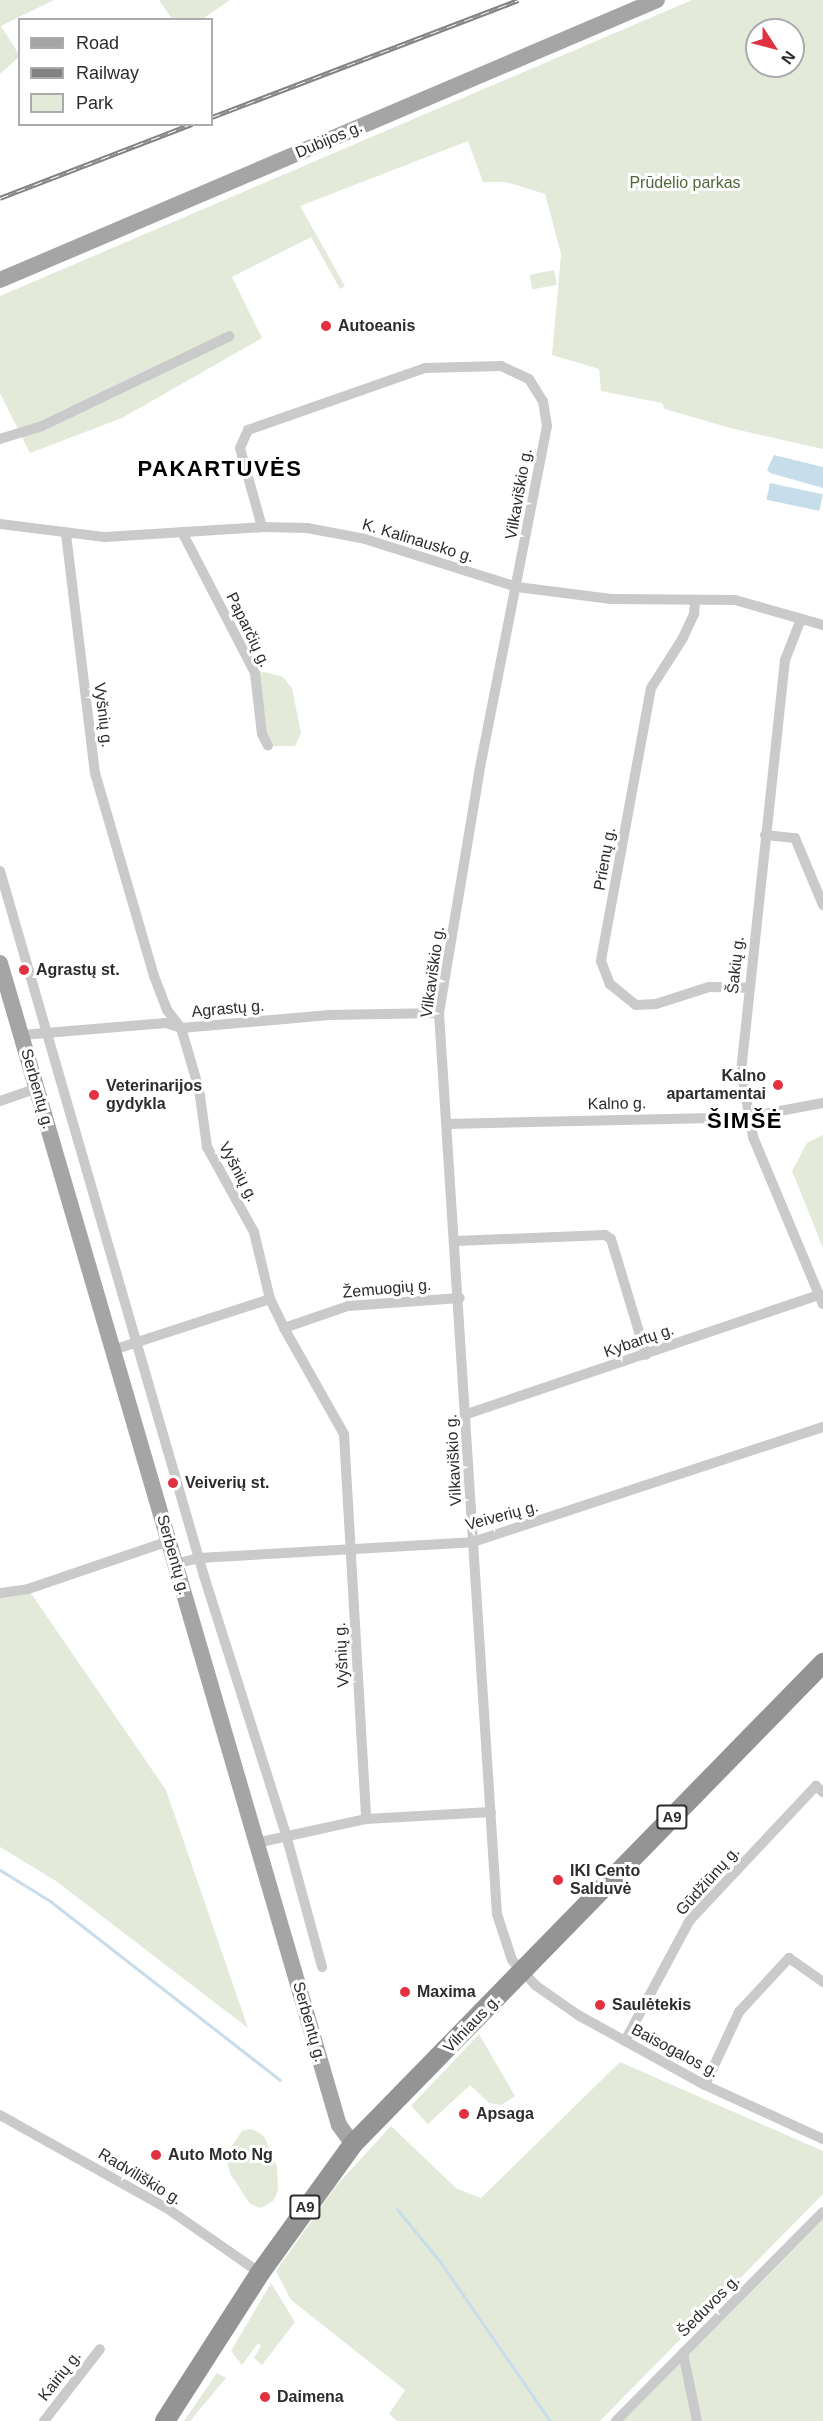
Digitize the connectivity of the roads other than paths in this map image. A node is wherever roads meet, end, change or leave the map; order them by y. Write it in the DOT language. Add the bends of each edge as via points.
graph roads {
  1 [pos="657,0"];
  2 [pos="0,280"];
  3 [pos="230,336"];
  4 [pos="0,439"];
  5 [pos="0,524"];
  6 [pos="262,527"];
  7 [pos="182,532"];
  8 [pos="66,534"];
  9 [pos="517,587"];
  10 [pos="695,601"];
  11 [pos="801,620"];
  12 [pos="823,625"];
  13 [pos="268,746"];
  14 [pos="765,835"];
  15 [pos="0,871"];
  16 [pos="823,905"];
  17 [pos="1,967"];
  18 [pos="748,988"];
  19 [pos="439,1013"];
  20 [pos="181,1028"];
  21 [pos="46,1032"];
  22 [pos="22,1035"];
  23 [pos="37,1088"];
  24 [pos="0,1101"];
  25 [pos="823,1103"];
  26 [pos="748,1117"];
  27 [pos="447,1124"];
  28 [pos="456,1241"];
  29 [pos="460,1298"];
  30 [pos="270,1299"];
  31 [pos="821,1300"];
  32 [pos="284,1328"];
  33 [pos="137,1343"];
  34 [pos="113,1350"];
  35 [pos="646,1355"];
  36 [pos="467,1414"];
  37 [pos="823,1427"];
  38 [pos="169,1541"];
  39 [pos="473,1542"];
  40 [pos="351,1548"];
  41 [pos="199,1558"];
  42 [pos="175,1564"];
  43 [pos="0,1593"];
  44 [pos="823,1663"];
  45 [pos="820,1789"];
  46 [pos="491,1812"];
  47 [pos="366,1819"];
  48 [pos="286,1835"];
  49 [pos="256,1843"];
  50 [pos="322,1967"];
  51 [pos="522,1972"];
  52 [pos="823,1982"];
  53 [pos="625,2041"];
  54 [pos="705,2085"];
  55 [pos="0,2115"];
  56 [pos="823,2139"];
  57 [pos="353,2144"];
  58 [pos="823,2212"];
  59 [pos="260,2273"];
  60 [pos="100,2349"];
  61 [pos="683,2353"];
  62 [pos="44,2421"];
  63 [pos="165,2421"];
  64 [pos="616,2421"];
  65 [pos="697,2421"];
  1 -- 2 [label="main road, Dubijos g."];
  3 -- 4 [label="street" via="42,426"];
  5 -- 8 [label="street, K. Kalinausko g."];
  6 -- 7 [label="street, K. Kalinausko g."];
  6 -- 9 [label="street, K. Kalinausko g." via="307,528 365,539"];
  6 -- 9 [label="street, Vilkaviškio g." via="240,448 248,430 424,368 484,363 501,366 529,379 547,411"];
  7 -- 8 [label="street, K. Kalinausko g." via="105,537"];
  7 -- 13 [label="street, Paparčių g." via="255,673 262,734"];
  8 -- 20 [label="street, Vyšnių g." via="95,773 154,976 167,1010"];
  9 -- 10 [label="street, K. Kalinausko g." via="580,597"];
  9 -- 19 [label="street, Vilkaviškio g." via="479,774"];
  10 -- 11 [label="street, K. Kalinausko g." via="735,600"];
  10 -- 18 [label="street, Prienų g." via="694,614 683,638 651,688 601,961 610,984 636,1005 656,1004 709,987"];
  11 -- 12 [label="street, K. Kalinausko g."];
  11 -- 14 [label="street, Šakių g." via="785,660"];
  14 -- 16 [label="street" via="795,838"];
  14 -- 18 [label="street, Šakių g."];
  15 -- 21 [label="street"];
  17 -- 22 [label="main road, Serbentų g."];
  18 -- 26 [label="street, Šakių g." via="741,1070"];
  19 -- 20 [label="street, Agrastų g." via="329,1015"];
  19 -- 27 [label="street, Vilkaviškio g."];
  20 -- 21 [label="street, Agrastų g." via="166,1023"];
  20 -- 30 [label="street, Vyšnių g." via="199,1089 207,1147 254,1232"];
  21 -- 22 [label="street, Agrastų g."];
  21 -- 33 [label="street"];
  22 -- 23 [label="main road, Serbentų g."];
  23 -- 24 [label="street"];
  23 -- 34 [label="main road, Serbentų g."];
  25 -- 26 [label="street, Kalno g."];
  26 -- 27 [label="street, Kalno g."];
  26 -- 31 [label="street, Šakių g."];
  27 -- 28 [label="street, Vilkaviškio g."];
  28 -- 29 [label="street, Vilkaviškio g."];
  28 -- 35 [label="street" via="605,1235 611,1239"];
  29 -- 32 [label="street, Žemuogių g." via="348,1306"];
  29 -- 36 [label="street, Vilkaviškio g."];
  30 -- 32 [label="street, Vyšnių g."];
  30 -- 33 [label="street"];
  31 -- 35 [label="street, Kybartų g."];
  32 -- 40 [label="street, Vyšnių g." via="344,1434"];
  33 -- 34 [label="street"];
  33 -- 41 [label="street"];
  34 -- 38 [label="main road, Serbentų g."];
  35 -- 36 [label="street, Kybartų g."];
  36 -- 39 [label="street, Vilkaviškio g."];
  37 -- 39 [label="street, Veiverių g."];
  38 -- 42 [label="main road, Serbentų g."];
  38 -- 43 [label="street" via="28,1589"];
  39 -- 40 [label="street, Veiverių g."];
  39 -- 46 [label="street, Vilkaviškio g."];
  40 -- 41 [label="street, Veiverių g."];
  40 -- 47 [label="street, Vyšnių g."];
  41 -- 42 [label="street, Veiverių g."];
  41 -- 48 [label="street"];
  42 -- 49 [label="main road, Serbentų g."];
  44 -- 51 [label="highway, Vilniaus g. / A9"];
  45 -- 53 [label="street, Gūdžiūnų g." via="690,1920"];
  46 -- 47 [label="street"];
  46 -- 51 [label="street, Vilkaviškio g." via="498,1923 505,1946"];
  47 -- 48 [label="street"];
  48 -- 49 [label="street"];
  48 -- 50 [label="street"];
  49 -- 57 [label="main road, Serbentų g." via="339,2125"];
  51 -- 53 [label="street, Baisogalos g." via="578,2015"];
  51 -- 57 [label="highway, Vilniaus g. / A9"];
  52 -- 54 [label="street" via="789,1958 739,2012"];
  53 -- 54 [label="street, Baisogalos g."];
  54 -- 56 [label="street, Baisogalos g."];
  55 -- 59 [label="street, Radviliškio g." via="168,2209"];
  57 -- 59 [label="highway, Vilniaus g. / A9"];
  58 -- 61 [label="street, Šeduvos g."];
  59 -- 63 [label="highway, Vilniaus g. / A9"];
  60 -- 62 [label="street, Kairių g."];
  61 -- 64 [label="street, Šeduvos g."];
  61 -- 65 [label="street"];
}
